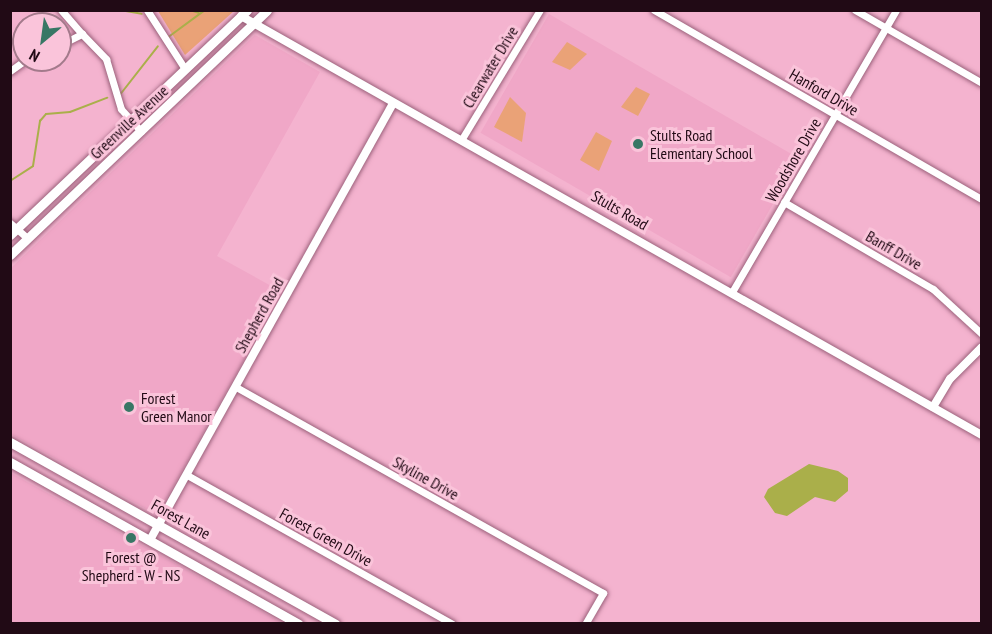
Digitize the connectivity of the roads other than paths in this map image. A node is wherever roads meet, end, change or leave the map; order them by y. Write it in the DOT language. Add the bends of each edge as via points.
graph roads {
  1 [pos="61,10"];
  2 [pos="147,10"];
  3 [pos="267,10"];
  4 [pos="540,10"];
  5 [pos="654,10"];
  6 [pos="855,10"];
  7 [pos="896,10"];
  8 [pos="244,13"];
  9 [pos="254,23"];
  10 [pos="885,27"];
  11 [pos="82,33"];
  12 [pos="72,38"];
  13 [pos="185,69"];
  14 [pos="981,83"];
  15 [pos="393,104"];
  16 [pos="835,114"];
  17 [pos="133,122"];
  18 [pos="141,131"];
  19 [pos="463,137"];
  20 [pos="981,198"];
  21 [pos="784,202"];
  22 [pos="12,229"];
  23 [pos="27,238"];
  24 [pos="10,255"];
  25 [pos="732,292"];
  26 [pos="981,334"];
  27 [pos="981,347"];
  28 [pos="236,387"];
  29 [pos="933,407"];
  30 [pos="981,435"];
  31 [pos="10,442"];
  32 [pos="10,462"];
  33 [pos="53,465"];
  34 [pos="187,475"];
  35 [pos="45,481"];
  36 [pos="159,525"];
  37 [pos="150,540"];
  38 [pos="228,563"];
  39 [pos="219,579"];
  40 [pos="299,624"];
  41 [pos="336,624"];
  42 [pos="452,624"];
  43 [pos="585,624"];
  1 -- 11 [label="street"];
  2 -- 13 [label="street"];
  3 -- 9 [label="main road, Greenville Avenue"];
  4 -- 19 [label="street, Clearwater Drive"];
  5 -- 16 [label="street, Hanford Drive"];
  6 -- 10 [label="street"];
  7 -- 10 [label="street, Woodshore Drive"];
  8 -- 9 [label="street, Stults Road"];
  8 -- 13 [label="main road, Greenville Avenue"];
  9 -- 15 [label="street, Stults Road"];
  9 -- 18 [label="main road, Greenville Avenue"];
  10 -- 14 [label="street"];
  10 -- 16 [label="street, Woodshore Drive"];
  11 -- 12 [label="street"];
  11 -- 17 [label="street" via="106,59 118,102"];
  13 -- 17 [label="main road, Greenville Avenue"];
  15 -- 19 [label="street, Stults Road"];
  15 -- 28 [label="street, Shepherd Road"];
  16 -- 20 [label="street, Hanford Drive"];
  16 -- 21 [label="street, Woodshore Drive"];
  17 -- 18 [label="street"];
  17 -- 22 [label="main road, Greenville Avenue"];
  18 -- 23 [label="main road, Greenville Avenue"];
  19 -- 25 [label="street, Stults Road"];
  21 -- 25 [label="street, Woodshore Drive"];
  21 -- 26 [label="street, Banff Drive" via="933,289"];
  22 -- 23 [label="street"];
  23 -- 24 [label="main road, Greenville Avenue"];
  25 -- 29 [label="street, Stults Road"];
  27 -- 29 [label="street" via="950,379"];
  28 -- 34 [label="street, Shepherd Road"];
  28 -- 43 [label="street, Skyline Drive" via="603,593"];
  29 -- 30 [label="street, Stults Road"];
  31 -- 33 [label="main road, Forest Lane"];
  32 -- 35 [label="main road, Forest Lane"];
  33 -- 35 [label="main road"];
  33 -- 36 [label="main road, Forest Lane"];
  34 -- 36 [label="street, Shepherd Road"];
  34 -- 42 [label="street, Forest Green Drive"];
  35 -- 37 [label="main road, Forest Lane"];
  36 -- 37 [label="street, Shepherd Road"];
  36 -- 38 [label="main road, Forest Lane"];
  37 -- 39 [label="main road, Forest Lane"];
  38 -- 39 [label="main road"];
  38 -- 41 [label="main road, Forest Lane"];
  39 -- 40 [label="main road, Forest Lane"];
}
